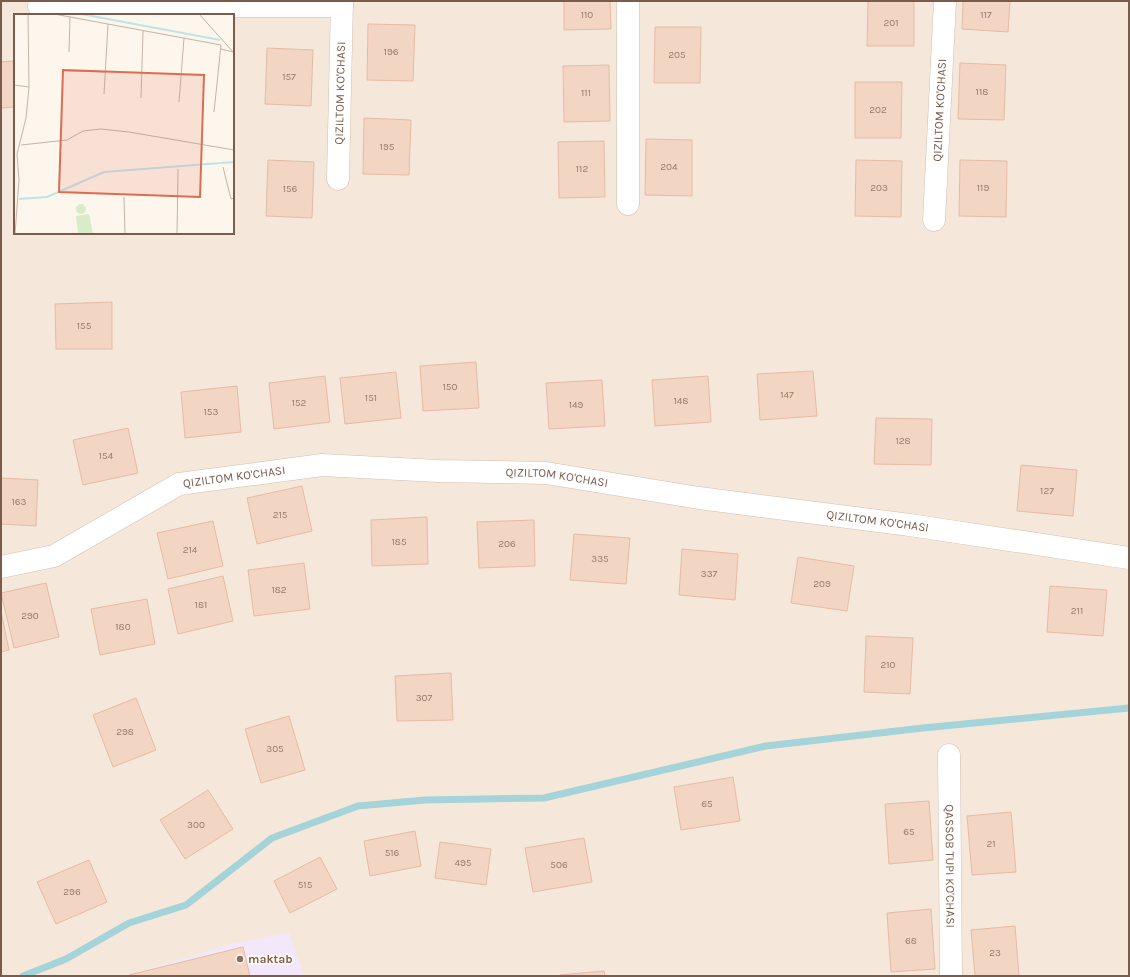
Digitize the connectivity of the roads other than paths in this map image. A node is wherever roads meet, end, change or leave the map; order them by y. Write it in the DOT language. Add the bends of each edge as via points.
graph roads {
  1 [pos="628,1"];
  2 [pos="945,1"];
  3 [pos="342,4"];
  4 [pos="39,6"];
  5 [pos="338,179"];
  6 [pos="628,204"];
  7 [pos="934,220"];
  8 [pos="1129,558"];
  9 [pos="1,567"];
  10 [pos="949,755"];
  11 [pos="951,976"];
  1 -- 6 [label="street"];
  2 -- 7 [label="street, QIZILTOM KO'CHASI"];
  3 -- 4 [label="street, QIZILTOM KO'CHASI"];
  3 -- 5 [label="street, QIZILTOM KO'CHASI"];
  8 -- 9 [label="street, QIZILTOM KO'CHASI" via="910,525 699,498 546,473 322,465 179,484 54,556"];
  10 -- 11 [label="street, QASSOB TUPI KO'CHASI"];
}
